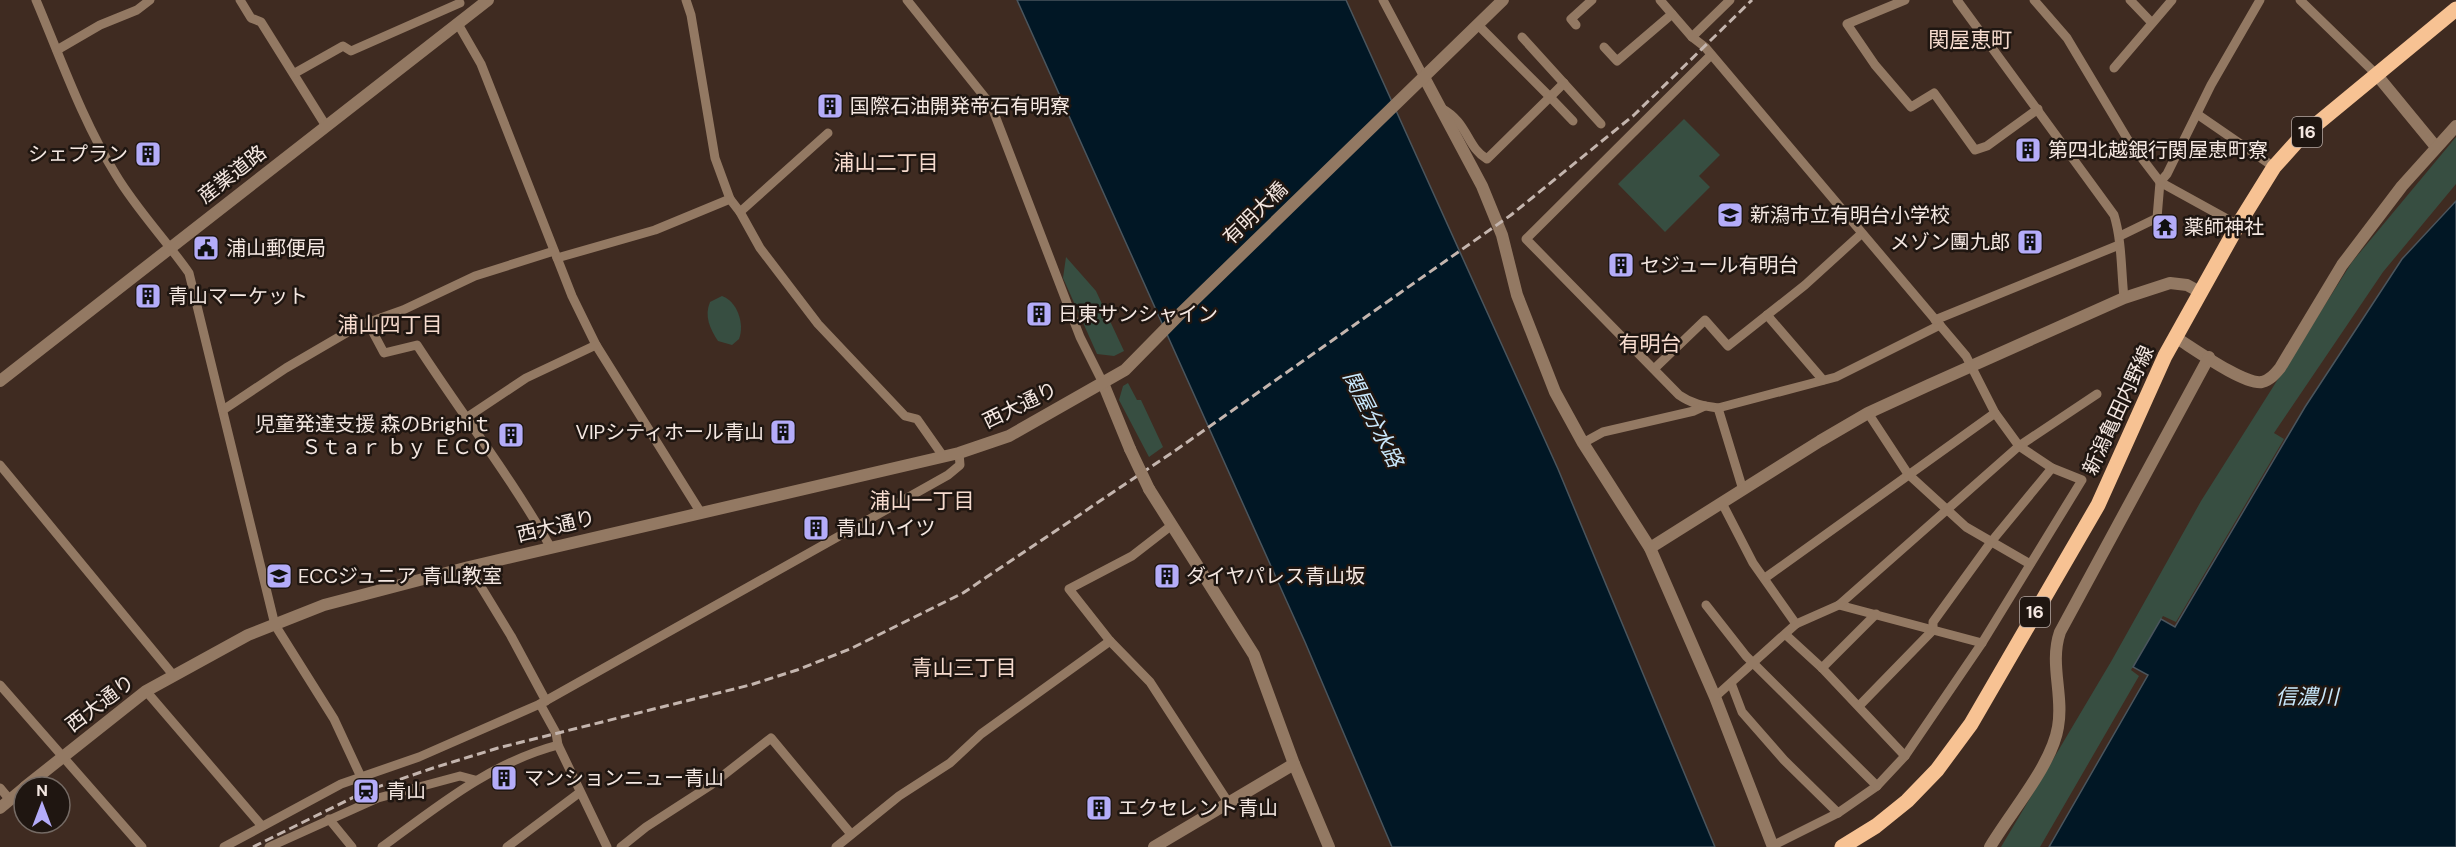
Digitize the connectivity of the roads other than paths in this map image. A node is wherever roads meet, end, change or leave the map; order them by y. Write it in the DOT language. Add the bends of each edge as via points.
graph roads {
  1 [pos="36,0"];
  2 [pos="150,0"];
  3 [pos="240,0"];
  4 [pos="488,0"];
  5 [pos="686,0"];
  6 [pos="907,0"];
  7 [pos="1383,0"];
  8 [pos="1503,0"];
  9 [pos="1592,0"];
  10 [pos="1660,0"];
  11 [pos="1730,0"];
  12 [pos="1905,0"];
  13 [pos="1957,0"];
  14 [pos="2034,0"];
  15 [pos="2130,0"];
  16 [pos="2172,0"];
  17 [pos="2260,0"];
  18 [pos="2300,0"];
  19 [pos="459,2"];
  20 [pos="2456,9"];
  21 [pos="1672,14"];
  22 [pos="470,15"];
  23 [pos="2152,23"];
  24 [pos="458,24"];
  25 [pos="1478,25"];
  26 [pos="1576,25"];
  27 [pos="1522,36"];
  28 [pos="1692,37"];
  29 [pos="1604,47"];
  30 [pos="57,50"];
  31 [pos="1712,55"];
  32 [pos="2114,68"];
  33 [pos="295,73"];
  34 [pos="2376,74"];
  35 [pos="1420,83"];
  36 [pos="1564,83"];
  37 [pos="1550,97"];
  38 [pos="1441,108"];
  39 [pos="2038,109"];
  40 [pos="2197,114"];
  41 [pos="1573,121"];
  42 [pos="1601,124"];
  43 [pos="326,126"];
  44 [pos="2456,126"];
  45 [pos="828,133"];
  46 [pos="2436,147"];
  47 [pos="2274,167"];
  48 [pos="2160,182"];
  49 [pos="730,199"];
  50 [pos="740,212"];
  51 [pos="2238,225"];
  52 [pos="1862,234"];
  53 [pos="2120,241"];
  54 [pos="171,247"];
  55 [pos="555,254"];
  56 [pos="2200,292"];
  57 [pos="2124,298"];
  58 [pos="1767,315"];
  59 [pos="1938,322"];
  60 [pos="368,323"];
  61 [pos="2175,337"];
  62 [pos="596,345"];
  63 [pos="2209,357"];
  64 [pos="1972,366"];
  65 [pos="1654,369"];
  66 [pos="1125,370"];
  67 [pos="1823,380"];
  68 [pos="0,381"];
  69 [pos="1102,383"];
  70 [pos="2097,394"];
  71 [pos="1705,406"];
  72 [pos="1718,408"];
  73 [pos="223,410"];
  74 [pos="1995,412"];
  75 [pos="1868,413"];
  76 [pos="466,418"];
  77 [pos="1583,443"];
  78 [pos="2019,446"];
  79 [pos="958,453"];
  80 [pos="943,456"];
  81 [pos="0,465"];
  82 [pos="2052,468"];
  83 [pos="1908,474"];
  84 [pos="1743,490"];
  85 [pos="1722,503"];
  86 [pos="1946,508"];
  87 [pos="701,513"];
  88 [pos="1172,525"];
  89 [pos="1991,542"];
  90 [pos="551,548"];
  91 [pos="1650,548"];
  92 [pos="2030,564"];
  93 [pos="469,567"];
  94 [pos="1765,578"];
  95 [pos="1706,605"];
  96 [pos="1839,605"];
  97 [pos="1876,614"];
  98 [pos="1796,624"];
  99 [pos="275,625"];
  100 [pos="1933,630"];
  101 [pos="1786,635"];
  102 [pos="1110,641"];
  103 [pos="1982,643"];
  104 [pos="1754,663"];
  105 [pos="1822,668"];
  106 [pos="174,676"];
  107 [pos="1731,683"];
  108 [pos="0,685"];
  109 [pos="146,691"];
  110 [pos="1715,697"];
  111 [pos="543,703"];
  112 [pos="1859,706"];
  113 [pos="558,746"];
  114 [pos="1905,756"];
  115 [pos="62,757"];
  116 [pos="1294,764"];
  117 [pos="41,775"];
  118 [pos="361,777"];
  119 [pos="475,780"];
  120 [pos="1876,786"];
  121 [pos="0,788"];
  122 [pos="579,793"];
  123 [pos="1228,802"];
  124 [pos="5,804"];
  125 [pos="1838,813"];
  126 [pos="329,819"];
  127 [pos="261,825"];
  128 [pos="851,834"];
  129 [pos="1772,846"];
  130 [pos="142,847"];
  131 [pos="224,847"];
  132 [pos="269,847"];
  133 [pos="352,847"];
  134 [pos="382,847"];
  135 [pos="507,847"];
  136 [pos="606,847"];
  137 [pos="621,847"];
  138 [pos="836,847"];
  139 [pos="1154,847"];
  140 [pos="1329,847"];
  141 [pos="1842,847"];
  142 [pos="1990,847"];
  1 -- 30 [label="street"];
  2 -- 30 [label="street"];
  3 -- 33 [label="street" via="251,18 261,22"];
  4 -- 22 [label="street, 産業道路"];
  5 -- 49 [label="street" via="692,15 715,158"];
  6 -- 69 [label="street" via="991,105 1080,337"];
  7 -- 35 [label="street"];
  8 -- 25 [label="street"];
  9 -- 26 [label="street" via="1571,19"];
  10 -- 21 [label="street"];
  11 -- 28 [label="street"];
  12 -- 39 [label="street" via="1847,24 1875,65 1911,106 1934,93 1975,150"];
  13 -- 39 [label="street"];
  14 -- 48 [label="street" via="2067,38 2128,140"];
  15 -- 23 [label="street"];
  16 -- 23 [label="street"];
  17 -- 40 [label="street"];
  18 -- 34 [label="street"];
  19 -- 22 [label="street"];
  19 -- 33 [label="street" via="351,51 343,46"];
  20 -- 34 [label="main road, 新潟亀田内野線 / 16"];
  21 -- 28 [label="street"];
  21 -- 29 [label="street" via="1617,61"];
  22 -- 24 [label="street, 産業道路"];
  23 -- 32 [label="street"];
  24 -- 43 [label="street, 産業道路"];
  24 -- 55 [label="street" via="481,64"];
  25 -- 35 [label="street"];
  25 -- 37 [label="street"];
  27 -- 36 [label="street"];
  28 -- 31 [label="street"];
  30 -- 54 [label="street" via="115,174 140,212"];
  31 -- 52 [label="street"];
  31 -- 65 [label="street" via="1526,239"];
  33 -- 43 [label="street"];
  34 -- 46 [label="street"];
  34 -- 47 [label="main road, 新潟亀田内野線 / 16" via="2301,137"];
  35 -- 38 [label="street"];
  35 -- 66 [label="street, 有明大橋"];
  36 -- 37 [label="street"];
  36 -- 42 [label="street"];
  37 -- 38 [label="street" via="1487,159 1478,154 1455,115"];
  37 -- 41 [label="street"];
  38 -- 77 [label="street" via="1482,186 1502,235 1517,295 1556,392"];
  39 -- 53 [label="street" via="2114,215"];
  40 -- 47 [label="street"];
  40 -- 48 [label="street"];
  43 -- 54 [label="street, 産業道路"];
  44 -- 46 [label="street"];
  45 -- 50 [label="street"];
  46 -- 63 [label="street" via="2342,264 2275,374 2253,382"];
  47 -- 51 [label="main road, 新潟亀田内野線 / 16"];
  48 -- 51 [label="street"];
  48 -- 53 [label="street" via="2157,218"];
  49 -- 50 [label="street"];
  49 -- 55 [label="street" via="655,230"];
  50 -- 80 [label="street" via="760,248 818,324 905,416 917,419"];
  51 -- 56 [label="main road, 新潟亀田内野線 / 16"];
  52 -- 58 [label="street"];
  52 -- 59 [label="street"];
  53 -- 57 [label="street"];
  53 -- 59 [label="street"];
  54 -- 68 [label="street, 産業道路"];
  54 -- 73 [label="street" via="189,273"];
  55 -- 60 [label="street" via="475,276"];
  55 -- 62 [label="street"];
  56 -- 57 [label="street" via="2170,283"];
  56 -- 61 [label="main road, 新潟亀田内野線 / 16"];
  57 -- 64 [label="street"];
  58 -- 65 [label="street" via="1728,346 1705,320"];
  58 -- 67 [label="street"];
  59 -- 64 [label="street"];
  59 -- 67 [label="street" via="1836,377"];
  60 -- 73 [label="street" via="302,358"];
  60 -- 76 [label="street" via="384,353 417,345"];
  61 -- 63 [label="street"];
  61 -- 141 [label="main road, 新潟亀田内野線 / 16" via="2098,505 1971,724 1937,770 1907,801"];
  62 -- 76 [label="street" via="526,378"];
  62 -- 87 [label="street"];
  63 -- 142 [label="street" via="2060,632 2054,653 2060,715 2055,740"];
  64 -- 74 [label="street"];
  64 -- 75 [label="street"];
  65 -- 71 [label="street" via="1679,395"];
  66 -- 69 [label="street, 西大通り"];
  67 -- 72 [label="street"];
  69 -- 79 [label="street, 西大通り" via="1008,436"];
  69 -- 88 [label="street, bridge" via="1149,489"];
  70 -- 78 [label="street"];
  71 -- 72 [label="street"];
  71 -- 77 [label="street" via="1603,432"];
  72 -- 84 [label="street"];
  73 -- 99 [label="street"];
  74 -- 78 [label="street"];
  74 -- 83 [label="street"];
  75 -- 83 [label="street"];
  75 -- 84 [label="street"];
  76 -- 90 [label="street" via="525,501"];
  77 -- 91 [label="street"];
  78 -- 82 [label="street"];
  78 -- 86 [label="street"];
  79 -- 80 [label="street, 西大通り"];
  79 -- 111 [label="street" via="960,465 948,475"];
  80 -- 87 [label="street, 西大通り"];
  81 -- 106 [label="street"];
  82 -- 89 [label="street"];
  82 -- 92 [label="street" via="2082,480"];
  83 -- 86 [label="street"];
  83 -- 94 [label="street"];
  84 -- 85 [label="street"];
  85 -- 91 [label="street"];
  85 -- 94 [label="street"];
  86 -- 89 [label="street" via="1966,527"];
  86 -- 96 [label="street"];
  87 -- 90 [label="street, 西大通り"];
  88 -- 102 [label="street" via="1132,556 1069,589"];
  88 -- 116 [label="street" via="1254,655"];
  89 -- 92 [label="street"];
  89 -- 100 [label="street" via="1933,622"];
  90 -- 93 [label="street, 西大通り"];
  91 -- 110 [label="street"];
  92 -- 103 [label="street"];
  93 -- 99 [label="street, 西大通り" via="324,605"];
  93 -- 111 [label="street" via="511,636"];
  94 -- 98 [label="street"];
  95 -- 104 [label="street"];
  96 -- 97 [label="street"];
  96 -- 98 [label="street"];
  97 -- 100 [label="street"];
  97 -- 105 [label="street"];
  98 -- 101 [label="street"];
  99 -- 106 [label="street, 西大通り" via="248,635"];
  99 -- 118 [label="street" via="334,719"];
  100 -- 103 [label="street"];
  100 -- 112 [label="street"];
  101 -- 104 [label="street"];
  101 -- 105 [label="street"];
  102 -- 123 [label="street" via="1150,682"];
  102 -- 128 [label="street"];
  103 -- 114 [label="street"];
  104 -- 107 [label="street"];
  104 -- 120 [label="street"];
  105 -- 112 [label="street"];
  106 -- 109 [label="street, 西大通り"];
  107 -- 110 [label="street"];
  107 -- 125 [label="street" via="1742,712"];
  108 -- 115 [label="street"];
  109 -- 115 [label="street, 西大通り"];
  109 -- 127 [label="street"];
  110 -- 129 [label="street"];
  111 -- 113 [label="street"];
  111 -- 118 [label="street" via="419,757"];
  112 -- 114 [label="street"];
  113 -- 119 [label="street" via="517,758"];
  113 -- 122 [label="street"];
  114 -- 120 [label="street"];
  115 -- 117 [label="street, 西大通り"];
  115 -- 130 [label="street"];
  116 -- 123 [label="street"];
  116 -- 140 [label="street"];
  118 -- 127 [label="street"];
  119 -- 126 [label="street" via="460,776 406,790"];
  119 -- 134 [label="street"];
  120 -- 125 [label="street"];
  121 -- 124 [label="street"];
  122 -- 135 [label="street"];
  122 -- 136 [label="street"];
  123 -- 139 [label="street"];
  125 -- 129 [label="street"];
  126 -- 132 [label="street"];
  126 -- 133 [label="street"];
  127 -- 131 [label="street"];
  128 -- 137 [label="street" via="771,738"];
  128 -- 138 [label="street"];
}
